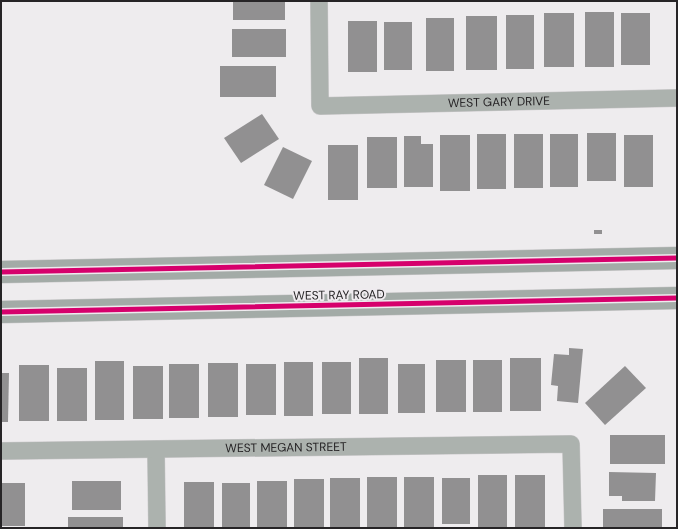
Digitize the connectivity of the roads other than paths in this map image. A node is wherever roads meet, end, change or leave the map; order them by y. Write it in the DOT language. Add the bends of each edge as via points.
graph roads {
  1 [pos="319,1"];
  2 [pos="677,98"];
  3 [pos="677,258"];
  4 [pos="1,272"];
  5 [pos="677,298"];
  6 [pos="1,312"];
  7 [pos="156,450"];
  8 [pos="1,451"];
  9 [pos="157,528"];
  10 [pos="573,528"];
  1 -- 2 [label="street, WEST GARY DRIVE" via="320,106"];
  3 -- 4 [label="main road"];
  5 -- 6 [label="main road, WEST RAY ROAD"];
  7 -- 8 [label="street, WEST MEGAN STREET"];
  7 -- 9 [label="street"];
  7 -- 10 [label="street, WEST MEGAN STREET" via="571,444"];
}
